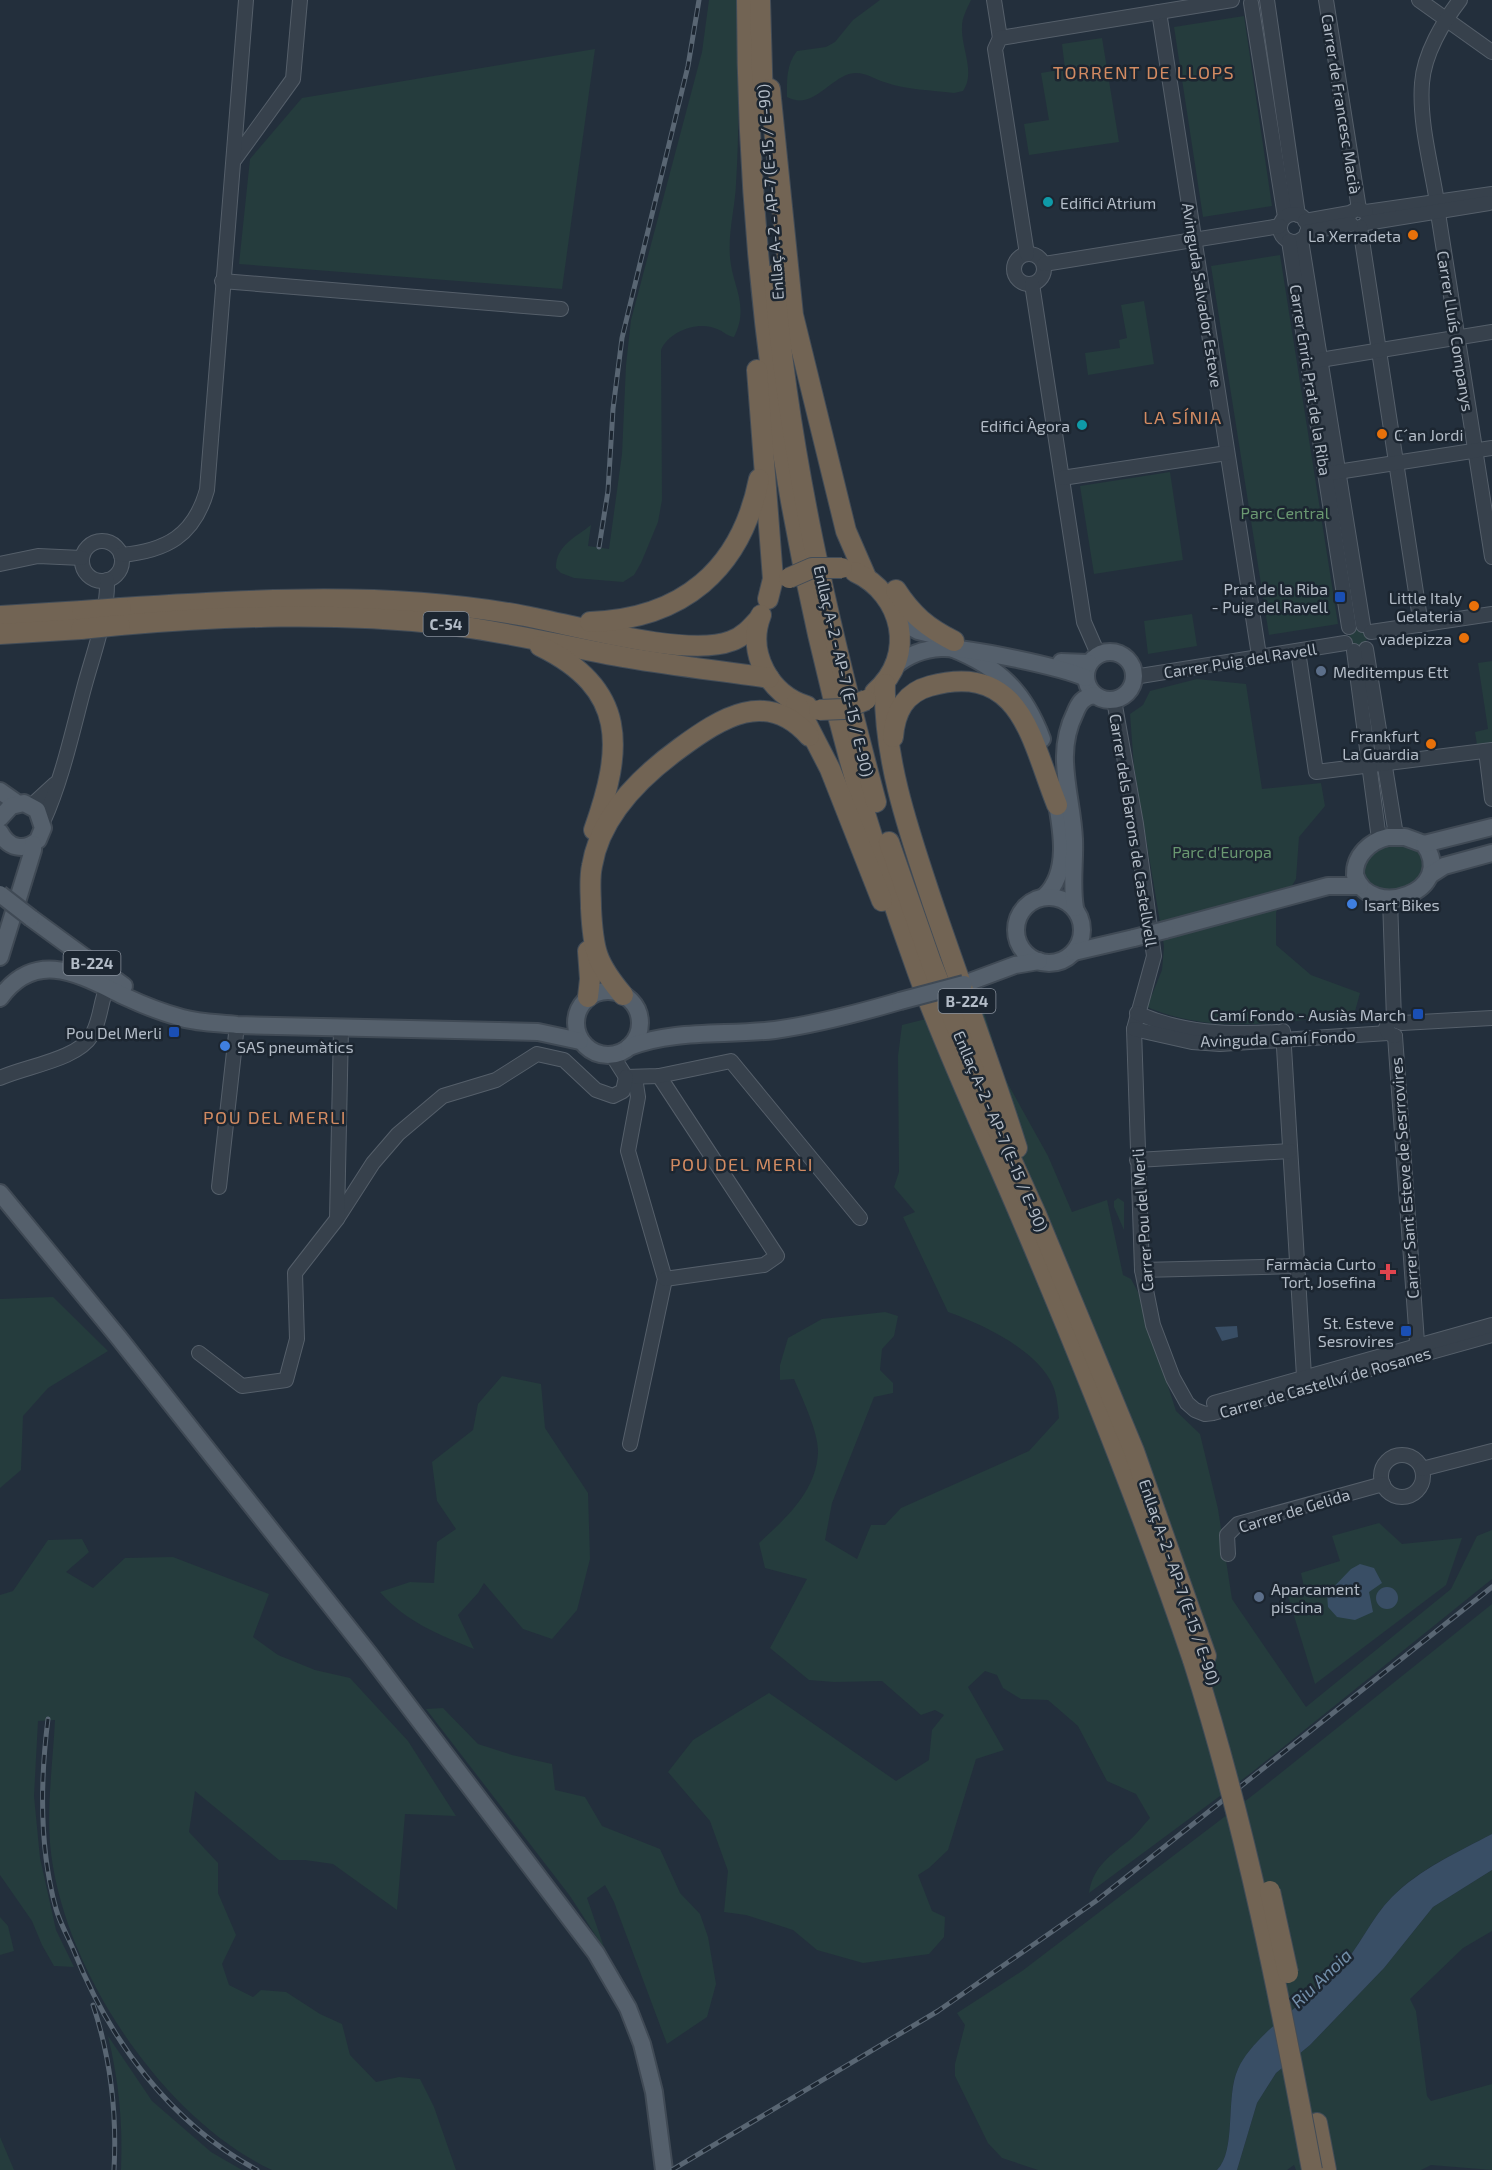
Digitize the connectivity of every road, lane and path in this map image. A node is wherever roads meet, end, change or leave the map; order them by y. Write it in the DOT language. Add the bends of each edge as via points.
graph roads {
  1 [pos="246,0"];
  2 [pos="300,0"];
  3 [pos="747,0"];
  4 [pos="760,0"];
  5 [pos="994,0"];
  6 [pos="1232,0"];
  7 [pos="1266,0"];
  8 [pos="1326,0"];
  9 [pos="1419,0"];
  10 [pos="1460,0"];
  11 [pos="1250,2"];
  12 [pos="1159,12"];
  13 [pos="1446,18"];
  14 [pos="997,44"];
  15 [pos="754,52"];
  16 [pos="1492,52"];
  17 [pos="232,163"];
  18 [pos="1492,194"];
  19 [pos="1492,203"];
  20 [pos="1438,207"];
  21 [pos="1359,218"];
  22 [pos="1293,228"];
  23 [pos="1195,243"];
  24 [pos="1027,254"];
  25 [pos="1044,267"];
  26 [pos="222,281"];
  27 [pos="1032,284"];
  28 [pos="561,309"];
  29 [pos="1492,332"];
  30 [pos="1456,338"];
  31 [pos="1378,351"];
  32 [pos="1314,361"];
  33 [pos="1492,448"];
  34 [pos="1476,451"];
  35 [pos="763,453"];
  36 [pos="1227,453"];
  37 [pos="1397,464"];
  38 [pos="1332,473"];
  39 [pos="1062,478"];
  40 [pos="846,531"];
  41 [pos="121,555"];
  42 [pos="1492,557"];
  43 [pos="82,558"];
  44 [pos="0,564"];
  45 [pos="866,577"];
  46 [pos="107,580"];
  47 [pos="768,599"];
  48 [pos="1492,614"];
  49 [pos="0,616"];
  50 [pos="121,617"];
  51 [pos="759,619"];
  52 [pos="81,620"];
  53 [pos="898,620"];
  54 [pos="1492,621"];
  55 [pos="558,623"];
  56 [pos="1421,625"];
  57 [pos="507,632"];
  58 [pos="0,634"];
  59 [pos="1358,638"];
  60 [pos="953,645"];
  61 [pos="1258,649"];
  62 [pos="1298,651"];
  63 [pos="1091,665"];
  64 [pos="895,666"];
  65 [pos="1134,673"];
  66 [pos="768,678"];
  67 [pos="885,684"];
  68 [pos="1094,695"];
  69 [pos="1114,700"];
  70 [pos="796,703"];
  71 [pos="1489,750"];
  72 [pos="1384,764"];
  73 [pos="1370,766"];
  74 [pos="830,769"];
  75 [pos="57,782"];
  76 [pos="898,788"];
  77 [pos="0,791"];
  78 [pos="1492,799"];
  79 [pos="1057,805"];
  80 [pos="10,809"];
  81 [pos="43,822"];
  82 [pos="1492,827"];
  83 [pos="0,832"];
  84 [pos="1399,837"];
  85 [pos="1379,839"];
  86 [pos="33,844"];
  87 [pos="1424,844"];
  88 [pos="15,847"];
  89 [pos="1492,853"];
  90 [pos="1355,869"];
  91 [pos="1430,875"];
  92 [pos="24,876"];
  93 [pos="1328,886"];
  94 [pos="1360,886"];
  95 [pos="0,894"];
  96 [pos="1045,896"];
  97 [pos="1390,899"];
  98 [pos="1075,908"];
  99 [pos="1083,927"];
  100 [pos="1017,939"];
  101 [pos="1114,943"];
  102 [pos="1074,952"];
  103 [pos="0,957"];
  104 [pos="1039,961"];
  105 [pos="995,974"];
  106 [pos="107,987"];
  107 [pos="623,995"];
  108 [pos="0,998"];
  109 [pos="583,1003"];
  110 [pos="151,1006"];
  111 [pos="638,1011"];
  112 [pos="1137,1013"];
  113 [pos="1492,1018"];
  114 [pos="237,1025"];
  115 [pos="1492,1026"];
  116 [pos="341,1028"];
  117 [pos="1395,1028"];
  118 [pos="1134,1029"];
  119 [pos="538,1032"];
  120 [pos="671,1035"];
  121 [pos="1284,1036"];
  122 [pos="580,1041"];
  123 [pos="629,1047"];
  124 [pos="612,1055"];
  125 [pos="659,1076"];
  126 [pos="626,1077"];
  127 [pos="0,1078"];
  128 [pos="1290,1151"];
  129 [pos="1137,1160"];
  130 [pos="219,1187"];
  131 [pos="0,1193"];
  132 [pos="1029,1217"];
  133 [pos="860,1218"];
  134 [pos="337,1219"];
  135 [pos="1297,1266"];
  136 [pos="1142,1270"];
  137 [pos="665,1279"];
  138 [pos="1492,1325"];
  139 [pos="1492,1335"];
  140 [pos="1417,1351"];
  141 [pos="199,1353"];
  142 [pos="1306,1381"];
  143 [pos="1187,1403"];
  144 [pos="630,1444"];
  145 [pos="1492,1451"];
  146 [pos="1422,1469"];
  147 [pos="1383,1484"];
  148 [pos="1228,1554"];
  149 [pos="1200,1658"];
  150 [pos="663,2162"];
  151 [pos="1312,2170"];
  152 [pos="1326,2170"];
  1 -- 17 [label="street"];
  2 -- 17 [label="street" via="293,79"];
  3 -- 15 [label="highway, Enllaç A-2 - AP-7 (E-15 / E-90)"];
  4 -- 15 [label="highway, Enllaç A-2 - AP-7 (E-15 / E-90)"];
  5 -- 14 [label="street"];
  6 -- 12 [label="street"];
  7 -- 11 [label="street" via="1258,6"];
  7 -- 22 [label="street, Carrer Enric Prat de la Riba"];
  8 -- 21 [label="street, Carrer de Francesc Macià"];
  9 -- 13 [label="street"];
  10 -- 13 [label="street, Carrer Lluís Companys"];
  11 -- 22 [label="street, Carrer Enric Prat de la Riba"];
  12 -- 14 [label="street"];
  12 -- 23 [label="street, Avinguda Salvador Esteve"];
  13 -- 16 [label="street"];
  13 -- 20 [label="street, Carrer Lluís Companys" via="1422,82"];
  14 -- 24 [label="street"];
  15 -- 35 [label="highway" via="741,105"];
  15 -- 40 [label="highway" via="773,98 793,315"];
  15 -- 132 [label="highway, Enllaç A-2 - AP-7 (E-15 / E-90)" via="774,285 796,445 833,637 880,815 931,962"];
  15 -- 132 [label="highway, Enllaç A-2 - AP-7 (E-15 / E-90)" via="761,285 775,418 811,605 845,743 918,974"];
  17 -- 26 [label="street"];
  18 -- 20 [label="street"];
  19 -- 20 [label="street"];
  20 -- 21 [label="street"];
  20 -- 30 [label="street, Carrer Lluís Companys"];
  21 -- 22 [label="street"];
  21 -- 31 [label="street, Carrer de Francesc Macià"];
  22 -- 23 [label="street"];
  22 -- 32 [label="street, Carrer Enric Prat de la Riba"];
  23 -- 25 [label="street"];
  23 -- 36 [label="street, Avinguda Salvador Esteve"];
  24 -- 25 [label="street" via="1038,256"];
  24 -- 27 [label="street" via="1016,261 1014,272 1019,281"];
  25 -- 27 [label="street" via="1040,280"];
  26 -- 28 [label="street"];
  26 -- 41 [label="street" via="203,505 175,541 161,548"];
  27 -- 39 [label="street"];
  29 -- 30 [label="street"];
  30 -- 31 [label="street"];
  30 -- 34 [label="street, Carrer Lluís Companys"];
  31 -- 32 [label="street"];
  31 -- 37 [label="street, Carrer de Francesc Macià"];
  32 -- 38 [label="street, Carrer Enric Prat de la Riba"];
  33 -- 34 [label="street"];
  34 -- 37 [label="street"];
  34 -- 42 [label="street, Carrer Lluís Companys"];
  35 -- 47 [label="highway" via="772,579"];
  35 -- 55 [label="highway" via="746,523 705,585 654,612 606,622"];
  36 -- 39 [label="street"];
  36 -- 61 [label="street, Avinguda Salvador Esteve"];
  37 -- 38 [label="street"];
  37 -- 56 [label="street, Carrer de Francesc Macià"];
  38 -- 59 [label="street, Carrer Enric Prat de la Riba"];
  39 -- 63 [label="street"];
  40 -- 45 [label="highway"];
  40 -- 60 [label="highway" via="915,617"];
  41 -- 43 [label="street" via="113,544 101,541 89,546"];
  41 -- 46 [label="street" via="121,567"];
  43 -- 44 [label="street" via="38,556"];
  43 -- 46 [label="street" via="89,575"];
  45 -- 47 [label="highway, C-54 / C-54, bridge" via="842,568 812,568 789,578"];
  45 -- 53 [label="highway, C-54 / C-54" via="881,588"];
  46 -- 75 [label="street" via="108,596"];
  47 -- 51 [label="highway, C-54 / C-54"];
  48 -- 56 [label="street, Carrer Puig del Ravell"];
  49 -- 52 [label="highway, C-54 / C-54"];
  50 -- 52 [label="highway, C-54 / C-54, bridge"];
  50 -- 55 [label="highway, C-54 / C-54" via="245,599 324,599 461,607"];
  50 -- 57 [label="highway, C-54" via="360,618"];
  51 -- 55 [label="highway, C-54 / C-54" via="730,641 704,646"];
  51 -- 66 [label="highway, C-54 / C-54" via="759,660"];
  52 -- 58 [label="highway, C-54 / C-54"];
  53 -- 60 [label="main road"];
  53 -- 64 [label="highway, C-54 / C-54" via="901,644"];
  54 -- 59 [label="street, Carrer Puig del Ravell"];
  56 -- 59 [label="street, Carrer Puig del Ravell"];
  57 -- 66 [label="highway, C-54" via="629,658"];
  57 -- 109 [label="highway" via="569,661 591,684 610,716 612,770 583,882 590,979"];
  59 -- 61 [label="street, Carrer Puig del Ravell"];
  59 -- 62 [label="street, Carrer Puig del Ravell"];
  59 -- 72 [label="street"];
  59 -- 73 [label="street"];
  60 -- 63 [label="main road"];
  60 -- 64 [label="main road" via="915,654"];
  60 -- 79 [label="main road" via="1002,675 1027,706 1047,754"];
  61 -- 65 [label="street, Carrer Puig del Ravell"];
  62 -- 65 [label="street, Carrer Puig del Ravell"];
  62 -- 73 [label="street" via="1316,772"];
  63 -- 65 [label="main road" via="1106,651 1119,653 1130,662"];
  63 -- 68 [label="main road"];
  64 -- 67 [label="highway, C-54 / C-54"];
  65 -- 69 [label="main road" via="1129,691"];
  66 -- 70 [label="highway, C-54 / C-54"];
  67 -- 70 [label="highway, C-54 / C-54, bridge" via="866,700 844,709 819,710"];
  67 -- 76 [label="highway" via="884,715"];
  68 -- 69 [label="main road"];
  68 -- 98 [label="main road" via="1077,707 1064,749 1074,842"];
  69 -- 112 [label="street, Carrer dels Barons de Castellvell" via="1154,956"];
  70 -- 74 [label="highway"];
  71 -- 72 [label="street"];
  71 -- 78 [label="street"];
  72 -- 73 [label="street"];
  72 -- 84 [label="street"];
  73 -- 85 [label="street"];
  74 -- 107 [label="highway" via="795,723 782,716 750,711 709,727 658,765 630,792 600,840 592,866 591,890 597,954 603,970"];
  74 -- 132 [label="highway" via="967,1118"];
  75 -- 80 [label="street"];
  75 -- 81 [label="street"];
  76 -- 79 [label="highway" via="892,740 894,723 905,700 927,687 970,681 993,687 1015,705 1030,730"];
  76 -- 132 [label="highway, B-224" via="913,845 999,1088"];
  77 -- 80 [label="main road"];
  79 -- 96 [label="main road, B-224" via="1061,838 1057,880"];
  80 -- 81 [label="main road" via="41,815"];
  81 -- 86 [label="main road" via="41,834"];
  82 -- 87 [label="main road"];
  83 -- 88 [label="main road"];
  84 -- 85 [label="main road"];
  84 -- 87 [label="main road"];
  85 -- 90 [label="main road, B-224" via="1361,854"];
  86 -- 88 [label="main road"];
  86 -- 92 [label="main road"];
  87 -- 91 [label="main road" via="1432,858"];
  88 -- 92 [label="main road"];
  89 -- 91 [label="main road" via="1444,866"];
  90 -- 93 [label="main road, B-224"];
  90 -- 94 [label="main road"];
  91 -- 97 [label="main road" via="1415,892"];
  92 -- 103 [label="main road"];
  93 -- 94 [label="main road, B-224"];
  93 -- 101 [label="main road, B-224, bridge"];
  94 -- 97 [label="main road, B-224"];
  95 -- 110 [label="main road, B-224, bridge"];
  96 -- 98 [label="main road" via="1066,900"];
  96 -- 100 [label="main road, B-224" via="1025,907 1016,928"];
  97 -- 117 [label="street, Carrer Sant Esteve de Sesrrovires"];
  98 -- 99 [label="main road"];
  99 -- 101 [label="main road"];
  99 -- 102 [label="main road" via="1081,942"];
  100 -- 104 [label="main road" via="1029,956"];
  100 -- 105 [label="main road, B-224"];
  101 -- 102 [label="main road, B-224"];
  102 -- 104 [label="main road, B-224" via="1060,962"];
  104 -- 105 [label="main road, B-224"];
  105 -- 120 [label="main road, B-224, bridge" via="845,1016 775,1030"];
  106 -- 108 [label="main road" via="85,976 42,968 22,975"];
  106 -- 110 [label="main road"];
  106 -- 127 [label="street" via="91,1037 77,1050"];
  107 -- 109 [label="main road, B-224" via="606,991"];
  107 -- 111 [label="main road"];
  109 -- 119 [label="main road, B-224" via="566,1021"];
  109 -- 122 [label="main road" via="575,1025"];
  110 -- 114 [label="main road, B-224" via="194,1021"];
  111 -- 120 [label="main road"];
  111 -- 123 [label="main road" via="639,1032"];
  112 -- 118 [label="street, Carrer dels Barons de Castellvell"];
  112 -- 121 [label="street, Avinguda Camí Fondo" via="1194,1030"];
  113 -- 117 [label="street, Avinguda Camí Fondo"];
  114 -- 116 [label="main road, B-224"];
  114 -- 130 [label="street"];
  115 -- 117 [label="street, Avinguda Camí Fondo"];
  116 -- 119 [label="main road, B-224"];
  116 -- 134 [label="street"];
  117 -- 121 [label="street, Avinguda Camí Fondo"];
  117 -- 140 [label="street, Carrer Sant Esteve de Sesrrovires"];
  118 -- 121 [label="street, Avinguda Camí Fondo" via="1202,1042"];
  118 -- 129 [label="street, Carrer Pou del Merli"];
  119 -- 122 [label="main road, B-224"];
  120 -- 123 [label="main road, B-224"];
  121 -- 128 [label="street"];
  122 -- 124 [label="main road, B-224" via="594,1052"];
  123 -- 124 [label="main road, B-224"];
  124 -- 126 [label="street"];
  125 -- 126 [label="street"];
  125 -- 133 [label="street" via="731,1061"];
  125 -- 137 [label="street" via="777,1256 764,1265"];
  126 -- 134 [label="street" via="623,1091 613,1096 596,1090 564,1060 537,1054 496,1080 443,1096 373,1163"];
  126 -- 137 [label="street" via="636,1084 638,1097 628,1150"];
  128 -- 129 [label="street"];
  128 -- 135 [label="street"];
  129 -- 136 [label="street, Carrer Pou del Merli"];
  131 -- 150 [label="main road" via="369,1654 596,1953 628,2008 642,2044 654,2092"];
  132 -- 149 [label="highway, Enllaç A-2 - AP-7 (E-15 / E-90)" via="1134,1451"];
  134 -- 141 [label="street" via="295,1273 297,1339 286,1380 242,1386"];
  135 -- 136 [label="street"];
  135 -- 142 [label="street"];
  136 -- 143 [label="street, Carrer Pou del Merli" via="1156,1335"];
  137 -- 144 [label="street"];
  138 -- 140 [label="street, Carrer de Castellví de Rosanes"];
  139 -- 140 [label="street, Carrer de Castellví de Rosanes"];
  140 -- 142 [label="street, Carrer de Castellví de Rosanes"];
  142 -- 143 [label="street, Carrer de Castellví de Rosanes" via="1214,1404"];
  145 -- 146 [label="street"];
  146 -- 147 [label="street" via="1422,1483 1413,1494 1392,1495"];
  146 -- 147 [label="street" via="1414,1458 1394,1456 1384,1465"];
  147 -- 148 [label="street, Carrer de Gelida" via="1238,1524 1227,1535"];
  149 -- 151 [label="highway, Enllaç A-2 - AP-7 (E-15 / E-90), bridge" via="1252,1875"];
  149 -- 152 [label="highway, Enllaç A-2 - AP-7 (E-15 / E-90), bridge" via="1239,1765 1265,1869"];
}
